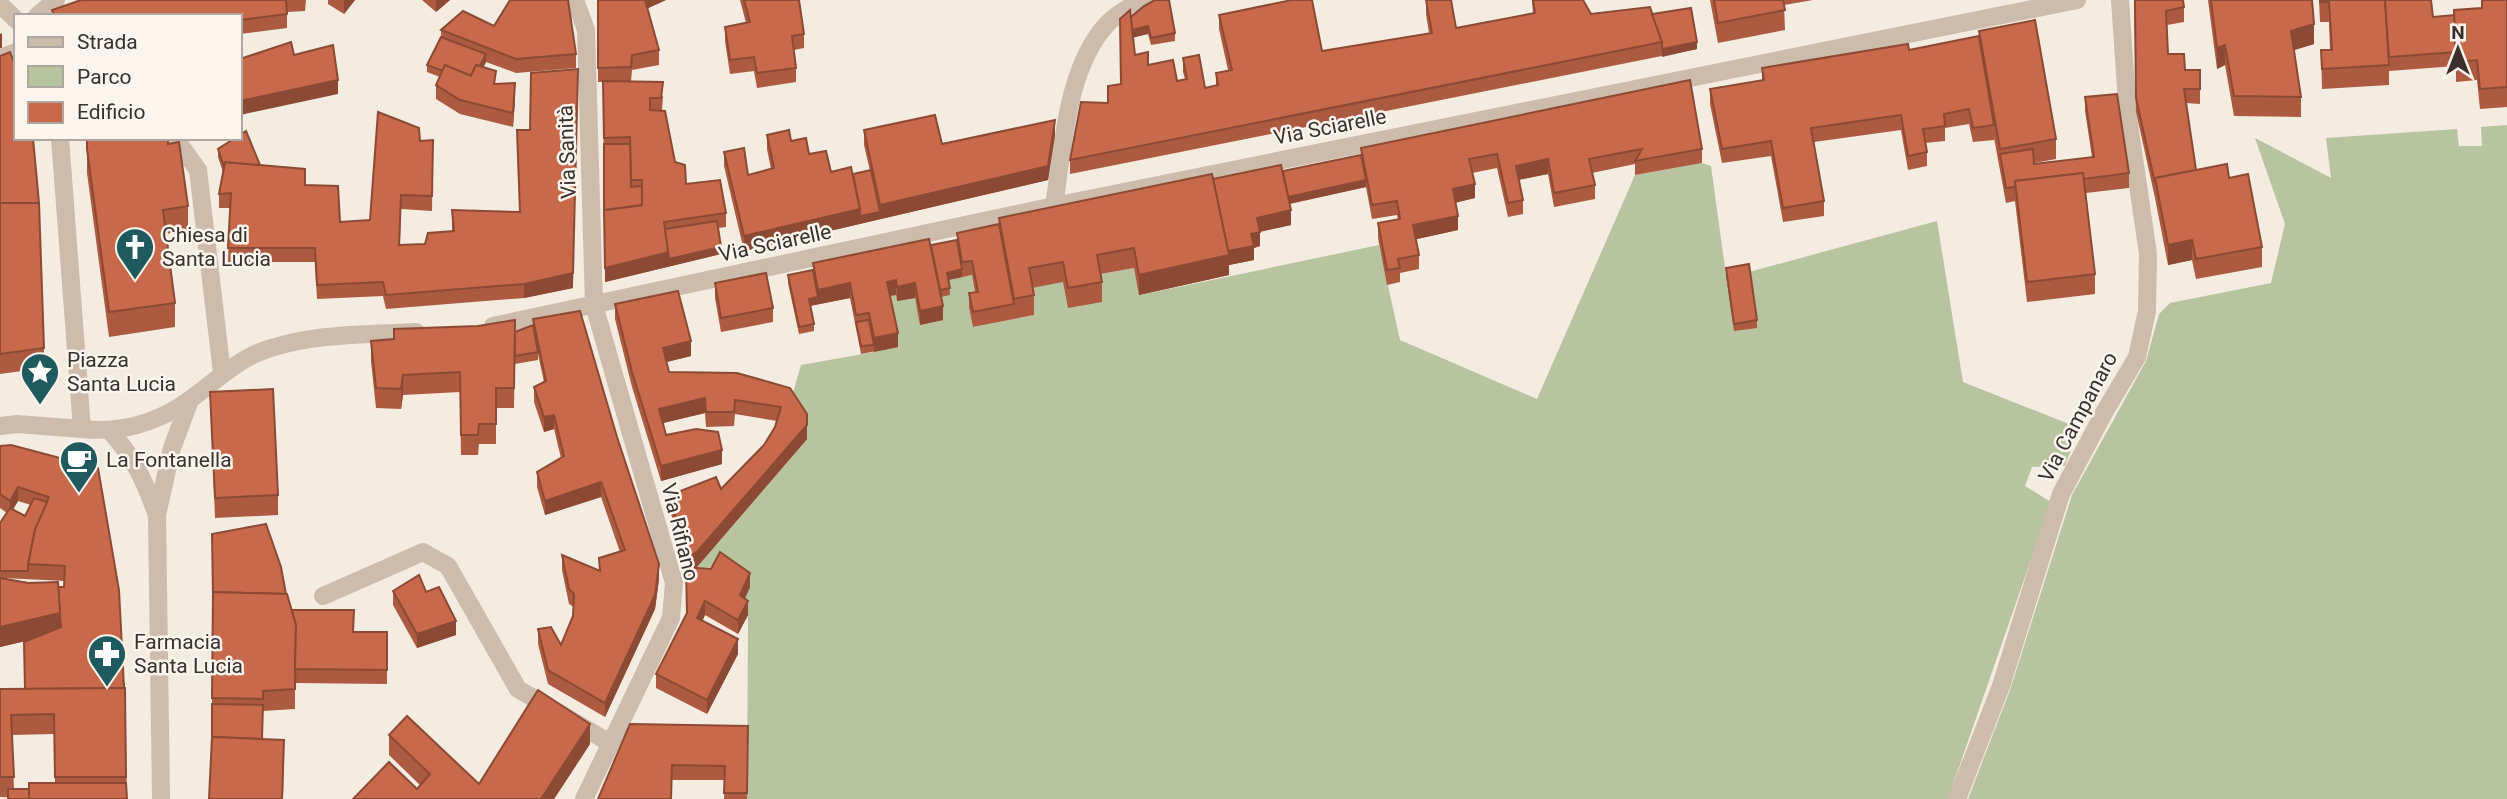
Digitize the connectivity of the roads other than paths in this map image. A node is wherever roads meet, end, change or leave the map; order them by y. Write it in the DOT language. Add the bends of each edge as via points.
graph roads {
  1 [pos="56,0"];
  2 [pos="575,0"];
  3 [pos="1145,0"];
  4 [pos="2077,0"];
  5 [pos="2120,0"];
  6 [pos="0,4"];
  7 [pos="39,14"];
  8 [pos="14,18"];
  9 [pos="60,140"];
  10 [pos="176,140"];
  11 [pos="1054,206"];
  12 [pos="594,305"];
  13 [pos="476,329"];
  14 [pos="435,331"];
  15 [pos="222,373"];
  16 [pos="190,400"];
  17 [pos="0,426"];
  18 [pos="82,429"];
  19 [pos="110,430"];
  20 [pos="157,515"];
  21 [pos="323,596"];
  22 [pos="610,743"];
  23 [pos="161,799"];
  24 [pos="584,799"];
  25 [pos="1957,799"];
  1 -- 7 [label="street"];
  2 -- 12 [label="street, Via Sanità" via="586,30"];
  3 -- 11 [label="street" via="1109,23 1086,57 1069,106"];
  4 -- 11 [label="street, Via Sciarelle"];
  5 -- 25 [label="street, Via Campanaro" via="2128,117 2148,254 2147,311 2137,357 2061,494 2001,686"];
  6 -- 8 [label="street"];
  9 -- 18 [label="street"];
  10 -- 15 [label="street" via="198,170"];
  11 -- 12 [label="street, Via Sciarelle"];
  12 -- 13 [label="street, Via Sciarelle"];
  12 -- 22 [label="street, Via Rifiano" via="674,583 671,618"];
  14 -- 15 [label="street" via="288,344 254,355"];
  15 -- 16 [label="street"];
  16 -- 19 [label="street" via="160,418"];
  16 -- 20 [label="street" via="172,448"];
  17 -- 18 [label="street"];
  18 -- 19 [label="street"];
  19 -- 20 [label="street" via="130,453"];
  20 -- 23 [label="street"];
  21 -- 22 [label="street" via="423,552 448,566 518,689"];
  22 -- 24 [label="street, Via Rifiano"];
}
